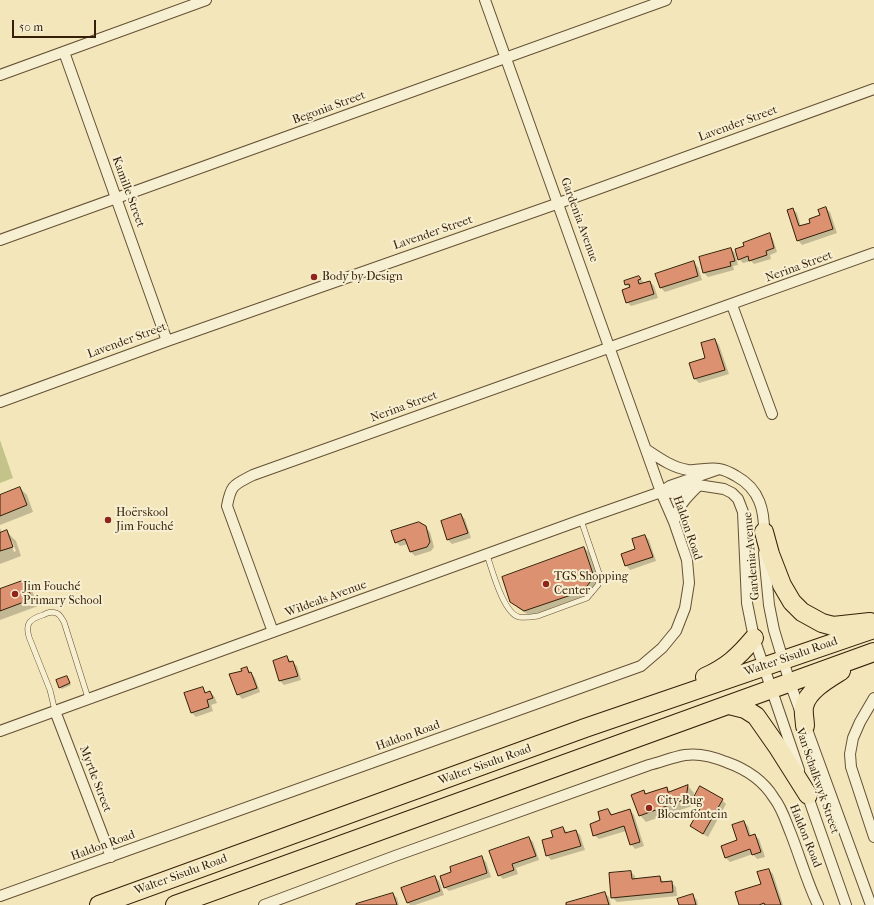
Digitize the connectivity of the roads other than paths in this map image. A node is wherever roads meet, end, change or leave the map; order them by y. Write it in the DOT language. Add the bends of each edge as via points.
graph roads {
  1 [pos="206,0"];
  2 [pos="485,0"];
  3 [pos="666,0"];
  4 [pos="64,52"];
  5 [pos="506,58"];
  6 [pos="0,75"];
  7 [pos="874,89"];
  8 [pos="117,199"];
  9 [pos="559,203"];
  10 [pos="0,240"];
  11 [pos="874,253"];
  12 [pos="732,305"];
  13 [pos="167,341"];
  14 [pos="610,348"];
  15 [pos="0,402"];
  16 [pos="772,414"];
  17 [pos="647,450"];
  18 [pos="719,469"];
  19 [pos="698,485"];
  20 [pos="661,492"];
  21 [pos="580,520"];
  22 [pos="674,522"];
  23 [pos="764,532"];
  24 [pos="487,555"];
  25 [pos="874,621"];
  26 [pos="874,629"];
  27 [pos="273,632"];
  28 [pos="754,638"];
  29 [pos="874,653"];
  30 [pos="783,659"];
  31 [pos="763,666"];
  32 [pos="790,683"];
  33 [pos="771,690"];
  34 [pos="88,698"];
  35 [pos="874,698"];
  36 [pos="729,705"];
  37 [pos="55,711"];
  38 [pos="805,726"];
  39 [pos="585,728"];
  40 [pos="0,731"];
  41 [pos="808,795"];
  42 [pos="874,838"];
  43 [pos="111,857"];
  44 [pos="0,896"];
  45 [pos="282,902"];
  46 [pos="869,903"];
  47 [pos="98,905"];
  48 [pos="175,905"];
  49 [pos="264,905"];
  50 [pos="818,905"];
  51 [pos="846,905"];
  1 -- 4 [label="street"];
  2 -- 5 [label="street, Gardenia Avenue"];
  3 -- 5 [label="street, Begonia Street"];
  4 -- 6 [label="street"];
  4 -- 8 [label="street, Kamille Street"];
  5 -- 8 [label="street, Begonia Street"];
  5 -- 9 [label="street, Gardenia Avenue"];
  7 -- 9 [label="street, Lavender Street"];
  8 -- 10 [label="street, Begonia Street"];
  8 -- 13 [label="street, Kamille Street"];
  9 -- 13 [label="street, Lavender Street"];
  9 -- 14 [label="street, Gardenia Avenue"];
  11 -- 12 [label="street, Nerina Street"];
  12 -- 14 [label="street, Nerina Street"];
  12 -- 16 [label="street"];
  13 -- 15 [label="street, Lavender Street"];
  14 -- 17 [label="street, Gardenia Avenue"];
  14 -- 27 [label="street, Nerina Street" via="253,475 235,484 227,506"];
  17 -- 18 [label="street, Gardenia Avenue" via="668,464 688,470"];
  17 -- 20 [label="street, Gardenia Avenue"];
  18 -- 20 [label="street" via="670,486"];
  18 -- 23 [label="street, Gardenia Avenue" via="745,481 753,489 762,510"];
  19 -- 20 [label="street, Gardenia Avenue" via="673,493"];
  19 -- 22 [label="street" via="682,502"];
  19 -- 28 [label="street, Gardenia Avenue" via="724,489 732,493 738,499 743,512 747,596"];
  20 -- 21 [label="street, Wildeals Avenue"];
  20 -- 22 [label="street, Haldon Road"];
  21 -- 24 [label="street, Wildeals Avenue"];
  21 -- 24 [label="lane" via="600,576 598,585 587,598 552,611 530,617 518,617 511,612 501,595"];
  22 -- 43 [label="street, Haldon Road" via="687,560 689,584 685,608 676,631 662,648 641,666"];
  23 -- 25 [label="highway" via="782,585 792,602 802,612 833,626"];
  23 -- 30 [label="street, Gardenia Avenue" via="769,605"];
  24 -- 27 [label="street, Wildeals Avenue"];
  26 -- 30 [label="highway, Walter Sisulu Road"];
  27 -- 34 [label="street, Wildeals Avenue"];
  28 -- 31 [label="street, Gardenia Avenue"];
  28 -- 39 [label="highway" via="734,660 711,674"];
  29 -- 32 [label="highway, Walter Sisulu Road"];
  29 -- 38 [label="highway" via="840,672 810,695 804,706"];
  30 -- 31 [label="highway, Walter Sisulu Road"];
  30 -- 32 [label="street, Gardenia Avenue"];
  31 -- 33 [label="street, Van Schalkwyk Street"];
  31 -- 39 [label="highway, Walter Sisulu Road"];
  32 -- 33 [label="highway, Walter Sisulu Road"];
  32 -- 38 [label="street, Van Schalkwyk Street"];
  33 -- 36 [label="highway, Walter Sisulu Road"];
  33 -- 41 [label="street, Van Schalkwyk Street"];
  34 -- 37 [label="street, Wildeals Avenue"];
  34 -- 37 [label="lane" via="64,622 56,613 42,615 30,622 27,629 50,690"];
  35 -- 42 [label="street" via="853,738 850,754 851,767"];
  36 -- 41 [label="highway" via="745,709 756,716"];
  36 -- 48 [label="highway, Walter Sisulu Road"];
  37 -- 40 [label="street, Wildeals Avenue"];
  37 -- 43 [label="street, Myrtle Street"];
  38 -- 46 [label="street, Van Schalkwyk Street"];
  39 -- 47 [label="highway, Walter Sisulu Road"];
  41 -- 51 [label="street, Van Schalkwyk Street"];
  43 -- 44 [label="street, Haldon Road"];
  45 -- 49 [label="street, Haldon Road"];
  45 -- 50 [label="street, Haldon Road" via="642,768 686,755 717,758 728,762 763,784 784,817"];
}
